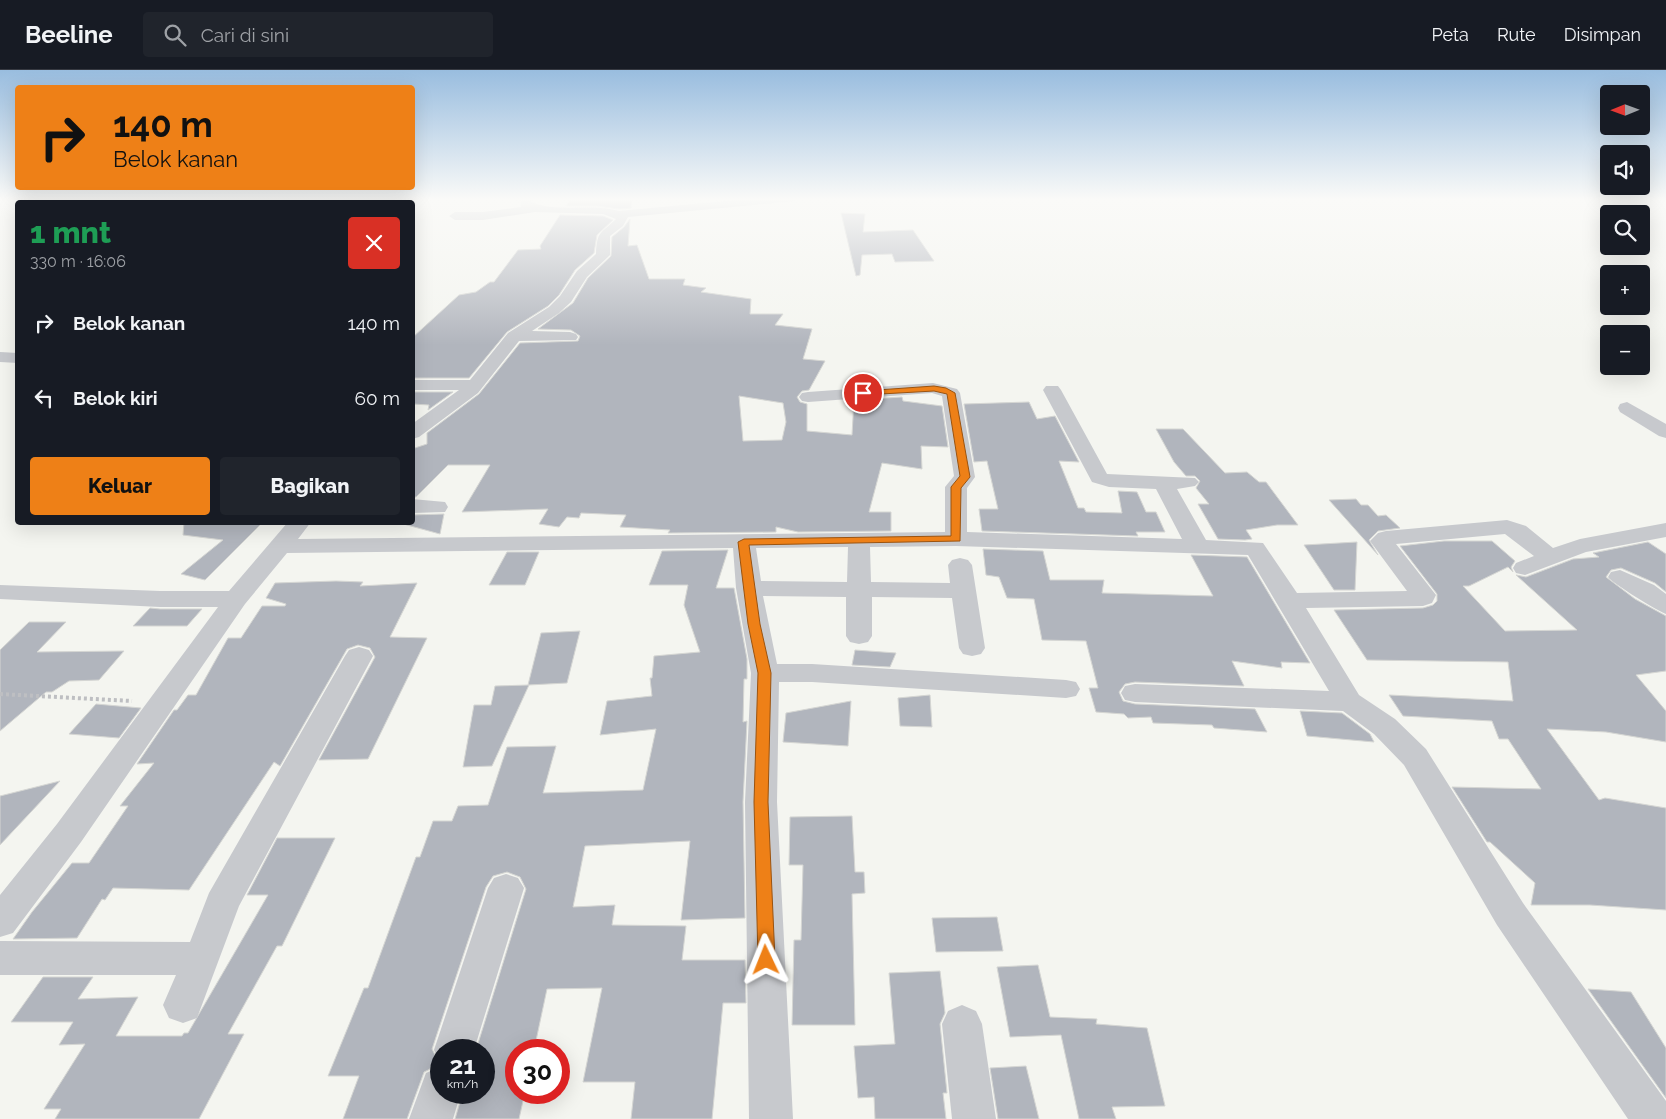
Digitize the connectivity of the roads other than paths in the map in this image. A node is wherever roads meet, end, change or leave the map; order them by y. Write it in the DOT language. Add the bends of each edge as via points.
graph roads {
  1 [pos="602,247"];
  2 [pos="514,336"];
  3 [pos="570,338"];
  4 [pos="0,357"];
  5 [pos="15,358"];
  6 [pos="415,385"];
  7 [pos="475,385"];
  8 [pos="1052,390"];
  9 [pos="808,397"];
  10 [pos="1627,408"];
  11 [pos="415,431"];
  12 [pos="1666,432"];
  13 [pos="1188,482"];
  14 [pos="1164,483"];
  15 [pos="415,506"];
  16 [pos="437,508"];
  17 [pos="298,525"];
  18 [pos="1666,530"];
  19 [pos="956,539"];
  20 [pos="744,542"];
  21 [pos="280,546"];
  22 [pos="1198,546"];
  23 [pos="860,548"];
  24 [pos="1550,558"];
  25 [pos="960,565"];
  26 [pos="1525,568"];
  27 [pos="1620,577"];
  28 [pos="748,588"];
  29 [pos="860,590"];
  30 [pos="964,591"];
  31 [pos="0,592"];
  32 [pos="236,599"];
  33 [pos="1289,601"];
  34 [pos="1666,606"];
  35 [pos="860,636"];
  36 [pos="972,648"];
  37 [pos="359,656"];
  38 [pos="764,673"];
  39 [pos="1066,689"];
  40 [pos="1135,693"];
  41 [pos="1349,702"];
  42 [pos="506,888"];
  43 [pos="0,922"];
  44 [pos="0,958"];
  45 [pos="202,959"];
  46 [pos="183,1005"];
  47 [pos="962,1024"];
  48 [pos="458,1039"];
  49 [pos="436,1104"];
  50 [pos="431,1119"];
  51 [pos="771,1119"];
  52 [pos="974,1119"];
  53 [pos="1653,1119"];
  1 -- 2 [label="street" via="602,255 582,274 566,298 549,314"];
  2 -- 3 [label="street"];
  2 -- 7 [label="street"];
  4 -- 5 [label="street"];
  6 -- 7 [label="street"];
  7 -- 11 [label="street"];
  8 -- 14 [label="street" via="1099,478"];
  9 -- 19 [label="street" via="934,388 951,393 965,477 956,487"];
  10 -- 12 [label="street"];
  13 -- 14 [label="street"];
  14 -- 22 [label="street"];
  15 -- 16 [label="street"];
  17 -- 21 [label="street"];
  18 -- 24 [label="street" via="1580,546"];
  19 -- 20 [label="street"];
  19 -- 22 [label="street"];
  20 -- 21 [label="street"];
  20 -- 28 [label="street"];
  21 -- 32 [label="street"];
  22 -- 33 [label="street" via="1255,548"];
  23 -- 29 [label="street"];
  24 -- 26 [label="street"];
  24 -- 33 [label="street" via="1518,531 1507,527 1386,538 1383,543 1423,598"];
  25 -- 30 [label="street"];
  27 -- 34 [label="street"];
  28 -- 29 [label="street"];
  28 -- 38 [label="street"];
  29 -- 30 [label="street"];
  29 -- 35 [label="street"];
  30 -- 36 [label="street"];
  31 -- 32 [label="street"];
  32 -- 43 [label="street" via="69,833"];
  33 -- 41 [label="street"];
  37 -- 45 [label="street" via="222,904"];
  38 -- 39 [label="street" via="812,673"];
  38 -- 51 [label="street" via="761,802"];
  40 -- 41 [label="street"];
  41 -- 53 [label="street" via="1395,734 1415,756 1510,914"];
  42 -- 48 [label="street"];
  44 -- 45 [label="street"];
  45 -- 46 [label="street"];
  47 -- 52 [label="street"];
  49 -- 50 [label="street"];
}
